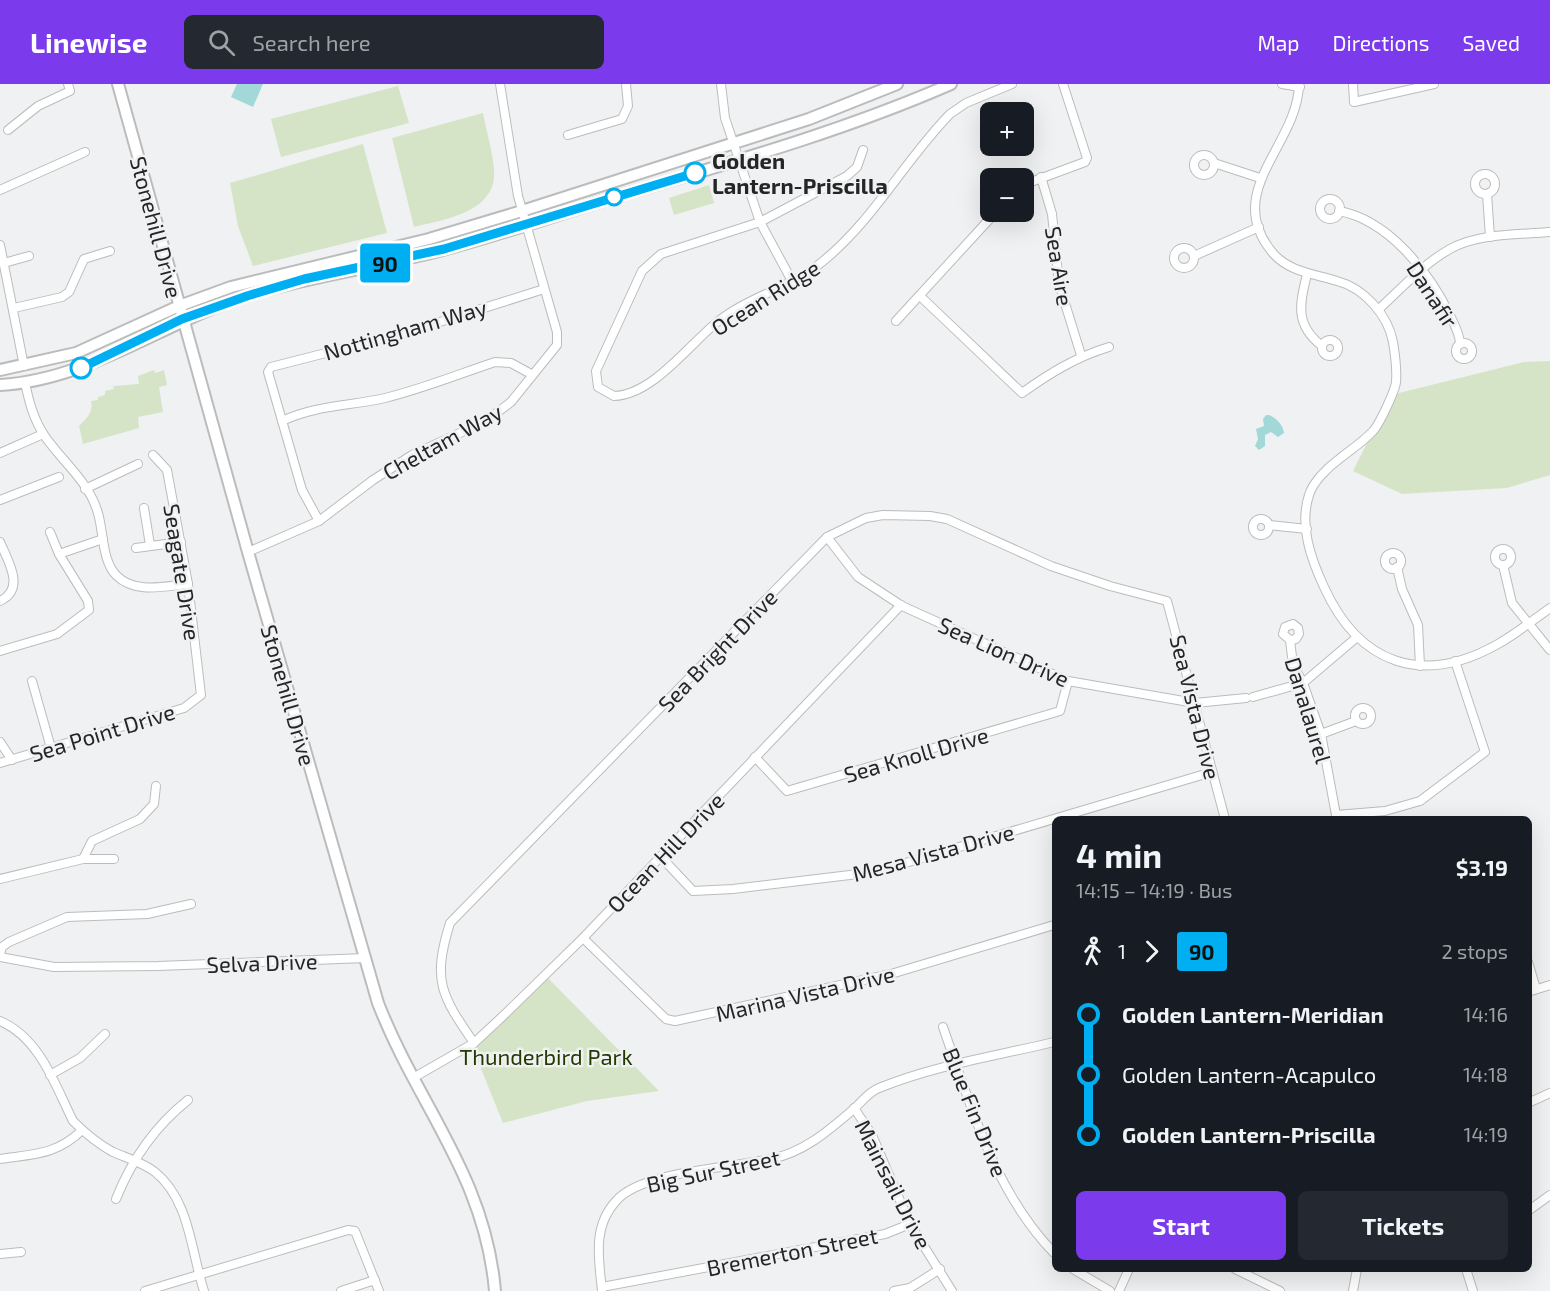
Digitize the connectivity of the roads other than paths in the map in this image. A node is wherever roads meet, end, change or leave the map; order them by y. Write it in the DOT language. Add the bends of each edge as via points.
graph roads {
  1 [pos="68,84"];
  2 [pos="118,84"];
  3 [pos="500,84"];
  4 [pos="626,84"];
  5 [pos="721,84"];
  6 [pos="897,84"];
  7 [pos="951,84"];
  8 [pos="1012,84"];
  9 [pos="1063,84"];
  10 [pos="1282,84"];
  11 [pos="1353,84"];
  12 [pos="1434,84"];
  13 [pos="1299,86"];
  14 [pos="8,130"];
  15 [pos="568,135"];
  16 [pos="734,141"];
  17 [pos="863,150"];
  18 [pos="85,152"];
  19 [pos="741,160"];
  20 [pos="1214,163"];
  21 [pos="1041,177"];
  22 [pos="1260,178"];
  23 [pos="1034,180"];
  24 [pos="0,190"];
  25 [pos="1487,194"];
  26 [pos="522,210"];
  27 [pos="1340,211"];
  28 [pos="760,222"];
  29 [pos="987,222"];
  30 [pos="526,224"];
  31 [pos="1259,227"];
  32 [pos="1550,232"];
  33 [pos="1490,237"];
  34 [pos="0,245"];
  35 [pos="110,251"];
  36 [pos="29,256"];
  37 [pos="1194,256"];
  38 [pos="3,266"];
  39 [pos="1422,269"];
  40 [pos="1307,274"];
  41 [pos="792,281"];
  42 [pos="544,289"];
  43 [pos="920,296"];
  44 [pos="179,306"];
  45 [pos="14,308"];
  46 [pos="1379,309"];
  47 [pos="182,319"];
  48 [pos="896,321"];
  49 [pos="1460,344"];
  50 [pos="1322,346"];
  51 [pos="1110,347"];
  52 [pos="1082,356"];
  53 [pos="50,361"];
  54 [pos="24,366"];
  55 [pos="0,370"];
  56 [pos="531,374"];
  57 [pos="25,383"];
  58 [pos="4,385"];
  59 [pos="282,421"];
  60 [pos="43,434"];
  61 [pos="0,453"];
  62 [pos="153,455"];
  63 [pos="138,464"];
  64 [pos="58,477"];
  65 [pos="85,489"];
  66 [pos="0,500"];
  67 [pos="144,508"];
  68 [pos="320,521"];
  69 [pos="1269,525"];
  70 [pos="1307,529"];
  71 [pos="50,532"];
  72 [pos="827,537"];
  73 [pos="103,539"];
  74 [pos="0,542"];
  75 [pos="181,542"];
  76 [pos="150,545"];
  77 [pos="136,548"];
  78 [pos="248,552"];
  79 [pos="59,554"];
  80 [pos="1503,565"];
  81 [pos="1397,567"];
  82 [pos="188,584"];
  83 [pos="1161,598"];
  84 [pos="0,602"];
  85 [pos="901,605"];
  86 [pos="1550,608"];
  87 [pos="1529,623"];
  88 [pos="1356,638"];
  89 [pos="1290,640"];
  90 [pos="1550,650"];
  91 [pos="0,651"];
  92 [pos="1455,661"];
  93 [pos="1420,666"];
  94 [pos="33,681"];
  95 [pos="1068,681"];
  96 [pos="1303,683"];
  97 [pos="201,694"];
  98 [pos="1195,703"];
  99 [pos="1356,721"];
  100 [pos="1321,734"];
  101 [pos="0,742"];
  102 [pos="51,748"];
  103 [pos="755,757"];
  104 [pos="12,760"];
  105 [pos="0,763"];
  106 [pos="1212,772"];
  107 [pos="156,786"];
  108 [pos="1064,816"];
  109 [pos="1224,816"];
  110 [pos="1052,819"];
  111 [pos="661,857"];
  112 [pos="114,858"];
  113 [pos="83,859"];
  114 [pos="0,879"];
  115 [pos="191,904"];
  116 [pos="1052,926"];
  117 [pos="584,938"];
  118 [pos="0,956"];
  119 [pos="366,958"];
  120 [pos="1550,985"];
  121 [pos="1532,991"];
  122 [pos="0,1021"];
  123 [pos="943,1027"];
  124 [pos="105,1034"];
  125 [pos="474,1043"];
  126 [pos="1052,1044"];
  127 [pos="956,1065"];
  128 [pos="50,1075"];
  129 [pos="413,1078"];
  130 [pos="1550,1093"];
  131 [pos="188,1100"];
  132 [pos="1532,1101"];
  133 [pos="854,1108"];
  134 [pos="82,1130"];
  135 [pos="0,1159"];
  136 [pos="136,1162"];
  137 [pos="1550,1195"];
  138 [pos="116,1199"];
  139 [pos="1532,1208"];
  140 [pos="910,1224"];
  141 [pos="1052,1251"];
  142 [pos="21,1252"];
  143 [pos="0,1254"];
  144 [pos="940,1269"];
  145 [pos="1078,1272"];
  146 [pos="1128,1272"];
  147 [pos="1241,1272"];
  148 [pos="1356,1272"];
  149 [pos="1467,1272"];
  150 [pos="199,1275"];
  151 [pos="375,1280"];
  152 [pos="602,1289"];
  153 [pos="145,1291"];
  154 [pos="204,1291"];
  155 [pos="341,1291"];
  156 [pos="379,1291"];
  157 [pos="495,1291"];
  158 [pos="894,1291"];
  159 [pos="952,1291"];
  160 [pos="1110,1291"];
  161 [pos="1119,1291"];
  162 [pos="1280,1291"];
  163 [pos="1353,1291"];
  164 [pos="1473,1291"];
  1 -- 14 [label="street" via="70,92 38,106"];
  2 -- 44 [label="main road, Stonehill Drive"];
  3 -- 26 [label="street"];
  4 -- 15 [label="street" via="628,106 622,119"];
  5 -- 16 [label="street" via="725,118"];
  6 -- 16 [label="main road" via="809,119"];
  7 -- 19 [label="main road"];
  8 -- 41 [label="street, Ocean Ridge" via="950,114 862,225 824,261"];
  9 -- 21 [label="street" via="1086,153 1085,162"];
  10 -- 13 [label="street"];
  11 -- 12 [label="street" via="1354,102"];
  13 -- 22 [label="street" via="1285,137"];
  16 -- 19 [label="street"];
  16 -- 26 [label="main road"];
  17 -- 28 [label="street" via="857,167 847,177"];
  18 -- 24 [label="street"];
  19 -- 28 [label="street"];
  19 -- 30 [label="main road"];
  20 -- 22 [label="street"];
  21 -- 23 [label="street"];
  21 -- 52 [label="street, Sea Aire" via="1052,214 1059,284"];
  22 -- 31 [label="street" via="1254,199"];
  25 -- 33 [label="street"];
  26 -- 30 [label="street"];
  26 -- 44 [label="main road" via="406,245 252,280"];
  27 -- 39 [label="street, Danafir" via="1354,214 1389,236"];
  28 -- 41 [label="street"];
  28 -- 41 [label="street, Ocean Ridge" via="651,260 642,271 596,371 598,387 608,395 620,396 638,389 722,318"];
  29 -- 43 [label="street"];
  30 -- 42 [label="street"];
  30 -- 47 [label="main road" via="408,259 285,285"];
  31 -- 37 [label="street"];
  31 -- 40 [label="street" via="1272,252"];
  32 -- 33 [label="street"];
  33 -- 39 [label="street" via="1451,248"];
  34 -- 38 [label="street"];
  35 -- 45 [label="street" via="84,259 69,292 62,297"];
  36 -- 38 [label="street"];
  38 -- 45 [label="street"];
  39 -- 46 [label="street"];
  39 -- 49 [label="street, Danafir" via="1446,308"];
  40 -- 46 [label="street" via="1340,281"];
  40 -- 50 [label="street" via="1300,305 1302,316 1310,336"];
  42 -- 56 [label="street, Cheltam Way" via="557,345"];
  42 -- 59 [label="street, Nottingham Way" via="408,332 275,364 268,372"];
  43 -- 48 [label="street"];
  43 -- 52 [label="street" via="1022,393"];
  44 -- 47 [label="main road, Stonehill Drive"];
  44 -- 53 [label="main road" via="105,341"];
  45 -- 54 [label="street"];
  46 -- 70 [label="street" via="1392,340 1396,384 1374,430 1326,469 1309,494"];
  47 -- 57 [label="main road" via="81,368"];
  47 -- 78 [label="main road, Stonehill Drive"];
  51 -- 52 [label="street"];
  53 -- 54 [label="main road"];
  53 -- 57 [label="main road"];
  54 -- 55 [label="main road"];
  54 -- 58 [label="main road"];
  56 -- 59 [label="street" via="511,363 495,362 388,397 333,404"];
  56 -- 68 [label="street, Cheltam Way" via="511,402 486,421 412,455"];
  57 -- 58 [label="main road"];
  57 -- 60 [label="street" via="31,411"];
  59 -- 68 [label="street" via="302,490"];
  60 -- 61 [label="street"];
  60 -- 65 [label="street"];
  62 -- 75 [label="street, Seagate Drive" via="167,470"];
  63 -- 65 [label="street"];
  64 -- 66 [label="street"];
  65 -- 73 [label="street" via="97,508"];
  67 -- 76 [label="street"];
  68 -- 78 [label="street, Cheltam Way"];
  69 -- 70 [label="street"];
  70 -- 88 [label="street" via="1313,564 1338,615"];
  71 -- 79 [label="street"];
  72 -- 83 [label="street, Sea Bright Drive" via="866,518 883,515 947,519 1051,566"];
  72 -- 85 [label="street, Sea Lion Drive" via="858,577"];
  72 -- 125 [label="street, Sea Bright Drive" via="450,923 439,962 442,984 451,1010"];
  73 -- 79 [label="street"];
  73 -- 82 [label="street" via="116,575 126,583 142,588"];
  74 -- 84 [label="street" via="14,585 11,595"];
  75 -- 76 [label="street"];
  75 -- 82 [label="street, Seagate Drive"];
  76 -- 77 [label="street"];
  78 -- 119 [label="main road, Stonehill Drive"];
  79 -- 91 [label="street" via="88,601 88,611 57,634"];
  80 -- 87 [label="street" via="1512,603"];
  81 -- 93 [label="street" via="1418,625"];
  82 -- 97 [label="street, Seagate Drive"];
  83 -- 98 [label="street, Sea Vista Drive" via="1170,607"];
  85 -- 95 [label="street, Sea Lion Drive"];
  85 -- 103 [label="street, Ocean Hill Drive"];
  86 -- 87 [label="street"];
  87 -- 90 [label="street"];
  87 -- 92 [label="street" via="1498,644"];
  88 -- 93 [label="street" via="1384,657"];
  88 -- 96 [label="street, Sea Lion Drive"];
  89 -- 96 [label="street, Danalaurel" via="1293,665"];
  92 -- 93 [label="street"];
  92 -- 100 [label="street, Danalaurel" via="1485,752 1420,801 1385,811 1336,815"];
  94 -- 102 [label="street"];
  95 -- 98 [label="street, Sea Lion Drive"];
  95 -- 103 [label="street, Sea Knoll Drive" via="1060,711 787,791"];
  96 -- 98 [label="street, Sea Lion Drive" via="1249,697"];
  96 -- 100 [label="street, Danalaurel"];
  97 -- 102 [label="street, Sea Point Drive" via="184,708"];
  98 -- 106 [label="street, Sea Vista Drive"];
  99 -- 100 [label="street"];
  101 -- 104 [label="street"];
  102 -- 104 [label="street, Sea Point Drive"];
  103 -- 111 [label="street, Ocean Hill Drive"];
  104 -- 105 [label="street, Sea Point Drive"];
  106 -- 108 [label="street, Mesa Vista Drive"];
  106 -- 109 [label="street, Sea Vista Drive"];
  107 -- 113 [label="street" via="154,804 140,819 92,841"];
  110 -- 111 [label="street, Mesa Vista Drive" via="875,872 733,889 693,891"];
  111 -- 117 [label="street, Ocean Hill Drive"];
  112 -- 113 [label="street"];
  113 -- 114 [label="street"];
  115 -- 118 [label="street" via="147,914 67,916 9,942"];
  116 -- 117 [label="street, Marina Vista Drive" via="891,974 675,1021 666,1019"];
  117 -- 125 [label="street, Ocean Hill Drive"];
  118 -- 119 [label="street, Selva Drive" via="54,967"];
  119 -- 129 [label="main road, Stonehill Drive" via="390,1034"];
  120 -- 121 [label="street"];
  122 -- 128 [label="street" via="34,1046"];
  123 -- 127 [label="street, Blue Fin Drive"];
  124 -- 128 [label="street" via="80,1058"];
  125 -- 129 [label="street, Ocean Hill Drive"];
  126 -- 127 [label="street, Big Sur Street"];
  127 -- 133 [label="street, Big Sur Street" via="876,1088"];
  127 -- 141 [label="street, Blue Fin Drive" via="996,1167 1025,1217"];
  128 -- 134 [label="street" via="73,1121"];
  129 -- 157 [label="main road, Stonehill Drive" via="473,1193 488,1242"];
  130 -- 132 [label="street"];
  131 -- 136 [label="street" via="154,1130"];
  133 -- 140 [label="street, Mainsail Drive" via="872,1135"];
  133 -- 152 [label="street, Big Sur Street" via="815,1141 793,1152 647,1181 617,1199 598,1232"];
  134 -- 135 [label="street" via="68,1144 48,1152"];
  134 -- 136 [label="street" via="97,1143"];
  136 -- 138 [label="street"];
  136 -- 150 [label="street" via="155,1172 183,1212"];
  137 -- 139 [label="street"];
  140 -- 144 [label="street, Mainsail Drive"];
  140 -- 152 [label="street, Bremerton Street" via="885,1234"];
  142 -- 143 [label="street"];
  144 -- 158 [label="street" via="910,1288"];
  144 -- 159 [label="street, Mainsail Drive"];
  145 -- 160 [label="street"];
  146 -- 161 [label="street"];
  147 -- 162 [label="street"];
  148 -- 163 [label="street"];
  149 -- 164 [label="street"];
  150 -- 151 [label="street" via="348,1230 355,1231"];
  150 -- 153 [label="street"];
  150 -- 154 [label="street"];
  151 -- 155 [label="street"];
  151 -- 156 [label="street"];
}
